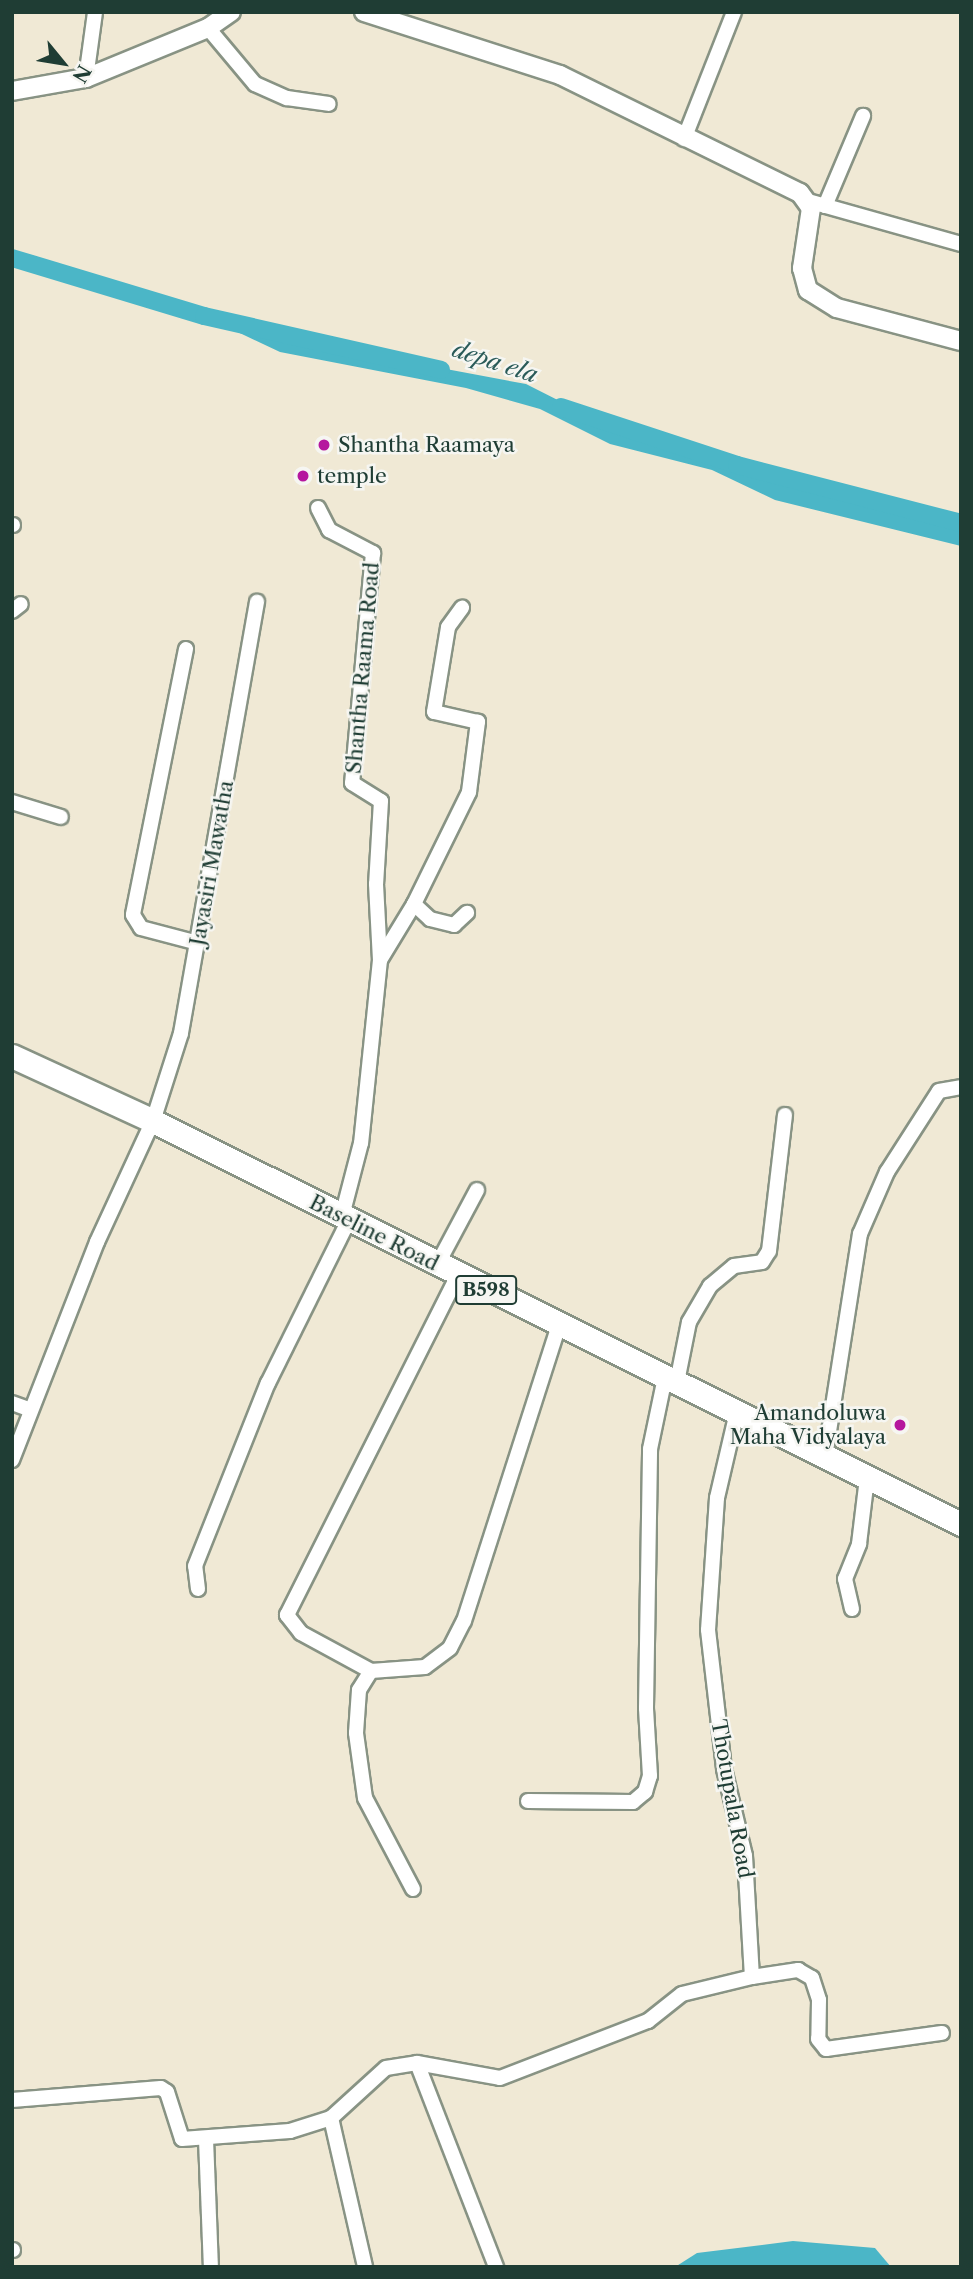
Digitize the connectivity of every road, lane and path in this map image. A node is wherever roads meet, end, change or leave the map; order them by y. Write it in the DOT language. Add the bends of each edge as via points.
graph roads {
  1 [pos="94,12"];
  2 [pos="231,12"];
  3 [pos="364,12"];
  4 [pos="734,12"];
  5 [pos="208,28"];
  6 [pos="86,78"];
  7 [pos="12,91"];
  8 [pos="329,104"];
  9 [pos="863,116"];
  10 [pos="684,139"];
  11 [pos="817,204"];
  12 [pos="961,244"];
  13 [pos="961,341"];
  14 [pos="318,508"];
  15 [pos="257,602"];
  16 [pos="462,608"];
  17 [pos="186,649"];
  18 [pos="12,802"];
  19 [pos="61,817"];
  20 [pos="414,904"];
  21 [pos="467,913"];
  22 [pos="198,943"];
  23 [pos="380,960"];
  24 [pos="12,1056"];
  25 [pos="961,1087"];
  26 [pos="785,1115"];
  27 [pos="153,1121"];
  28 [pos="477,1190"];
  29 [pos="345,1218"];
  30 [pos="437,1265"];
  31 [pos="457,1277"];
  32 [pos="559,1325"];
  33 [pos="671,1379"];
  34 [pos="12,1403"];
  35 [pos="31,1410"];
  36 [pos="737,1412"];
  37 [pos="825,1457"];
  38 [pos="12,1460"];
  39 [pos="867,1478"];
  40 [pos="961,1524"];
  41 [pos="198,1590"];
  42 [pos="852,1609"];
  43 [pos="371,1671"];
  44 [pos="528,1801"];
  45 [pos="412,1889"];
  46 [pos="752,1977"];
  47 [pos="942,2033"];
  48 [pos="417,2063"];
  49 [pos="12,2100"];
  50 [pos="331,2118"];
  51 [pos="206,2139"];
  52 [pos="211,2267"];
  53 [pos="365,2267"];
  54 [pos="496,2267"];
  1 -- 6 [label="street"];
  2 -- 5 [label="street"];
  3 -- 10 [label="street" via="560,75"];
  4 -- 10 [label="street"];
  5 -- 6 [label="street"];
  5 -- 8 [label="street" via="255,84 287,98"];
  6 -- 7 [label="street"];
  9 -- 11 [label="street"];
  10 -- 11 [label="street"];
  11 -- 12 [label="street"];
  11 -- 13 [label="street" via="802,268 808,290 837,308"];
  14 -- 23 [label="street, Shantha Raama Road" via="329,530 373,553 352,783 381,801 376,884"];
  15 -- 22 [label="street, Jayasiri Mawatha"];
  16 -- 20 [label="street" via="449,627 434,712 478,722 477,751 469,792"];
  17 -- 22 [label="street" via="133,915 141,928 164,938"];
  18 -- 19 [label="street"];
  20 -- 21 [label="street" via="430,919 454,925"];
  20 -- 23 [label="street"];
  22 -- 27 [label="street, Jayasiri Mawatha" via="181,1033"];
  23 -- 29 [label="street, Shantha Raama Road" via="361,1143"];
  24 -- 27 [label="main road, Baseline Road / B598"];
  25 -- 37 [label="street" via="939,1091 887,1172 860,1234"];
  26 -- 33 [label="street" via="769,1251 762,1262 734,1266 710,1286 689,1322"];
  27 -- 29 [label="main road, Baseline Road / B598"];
  27 -- 35 [label="street, Jayasiri Mawatha" via="97,1242"];
  28 -- 30 [label="street"];
  29 -- 30 [label="main road, Baseline Road / B598"];
  29 -- 41 [label="street, Shantha Raama Road" via="268,1383 195,1566"];
  30 -- 31 [label="main road, Baseline Road / B598"];
  31 -- 32 [label="main road, Baseline Road / B598"];
  31 -- 43 [label="street" via="287,1615 301,1633"];
  32 -- 33 [label="main road, Baseline Road / B598"];
  32 -- 43 [label="street" via="464,1621 450,1648 425,1667"];
  33 -- 36 [label="main road, Baseline Road / B598"];
  33 -- 44 [label="street" via="650,1449 646,1708 650,1776 645,1792 633,1802"];
  34 -- 35 [label="street"];
  35 -- 38 [label="street, Jayasiri Mawatha"];
  36 -- 37 [label="main road, Baseline Road / B598"];
  36 -- 46 [label="street, Thotupala Road" via="717,1499 708,1630 724,1769 745,1856"];
  37 -- 39 [label="main road, Baseline Road / B598"];
  39 -- 40 [label="main road, Baseline Road / B598"];
  39 -- 42 [label="street" via="859,1544 845,1579"];
  43 -- 45 [label="street" via="359,1690 356,1733 365,1798"];
  46 -- 47 [label="street" via="798,1970 813,1978 818,2039 825,2049"];
  46 -- 48 [label="street" via="682,1994 648,2021 500,2078"];
  48 -- 50 [label="street" via="386,2068"];
  48 -- 54 [label="street"];
  49 -- 51 [label="street" via="161,2088 167,2092 176,2132 182,2138"];
  50 -- 51 [label="street" via="290,2131"];
  50 -- 53 [label="street"];
  51 -- 52 [label="street"];
}
